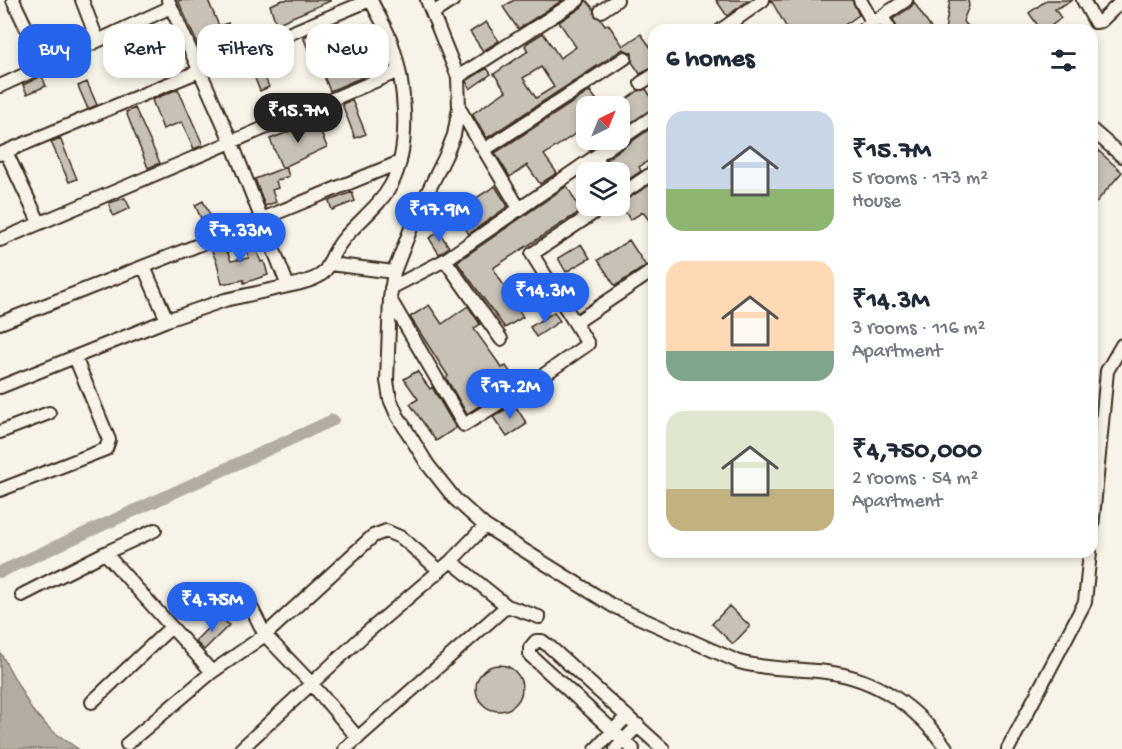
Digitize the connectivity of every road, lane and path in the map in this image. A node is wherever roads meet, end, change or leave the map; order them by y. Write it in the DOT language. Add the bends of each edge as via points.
graph roads {
  1 [pos="13,0"];
  2 [pos="82,0"];
  3 [pos="371,0"];
  4 [pos="427,0"];
  5 [pos="453,0"];
  6 [pos="578,0"];
  7 [pos="617,0"];
  8 [pos="764,0"];
  9 [pos="860,0"];
  10 [pos="906,0"];
  11 [pos="1083,0"];
  12 [pos="1122,1"];
  13 [pos="169,3"];
  14 [pos="601,11"];
  15 [pos="433,13"];
  16 [pos="878,20"];
  17 [pos="24,24"];
  18 [pos="729,24"];
  19 [pos="872,24"];
  20 [pos="883,24"];
  21 [pos="294,32"];
  22 [pos="96,39"];
  23 [pos="91,42"];
  24 [pos="625,58"];
  25 [pos="197,64"];
  26 [pos="399,71"];
  27 [pos="197,72"];
  28 [pos="18,77"];
  29 [pos="458,77"];
  30 [pos="203,78"];
  31 [pos="648,79"];
  32 [pos="641,83"];
  33 [pos="0,86"];
  34 [pos="459,108"];
  35 [pos="648,120"];
  36 [pos="1098,135"];
  37 [pos="231,141"];
  38 [pos="484,150"];
  39 [pos="3,153"];
  40 [pos="1122,156"];
  41 [pos="595,157"];
  42 [pos="400,162"];
  43 [pos="599,162"];
  44 [pos="648,176"];
  45 [pos="630,188"];
  46 [pos="520,210"];
  47 [pos="589,216"];
  48 [pos="263,219"];
  49 [pos="39,222"];
  50 [pos="0,240"];
  51 [pos="445,260"];
  52 [pos="334,264"];
  53 [pos="144,267"];
  54 [pos="394,272"];
  55 [pos="648,274"];
  56 [pos="288,286"];
  57 [pos="390,293"];
  58 [pos="167,320"];
  59 [pos="0,323"];
  60 [pos="574,323"];
  61 [pos="501,339"];
  62 [pos="1122,345"];
  63 [pos="75,357"];
  64 [pos="0,387"];
  65 [pos="49,412"];
  66 [pos="0,432"];
  67 [pos="1098,465"];
  68 [pos="0,490"];
  69 [pos="485,526"];
  70 [pos="155,530"];
  71 [pos="105,553"];
  72 [pos="454,558"];
  73 [pos="1089,558"];
  74 [pos="440,570"];
  75 [pos="22,595"];
  76 [pos="246,597"];
  77 [pos="507,606"];
  78 [pos="538,617"];
  79 [pos="171,628"];
  80 [pos="265,635"];
  81 [pos="212,672"];
  82 [pos="311,682"];
  83 [pos="92,702"];
  84 [pos="627,716"];
  85 [pos="638,725"];
  86 [pos="613,731"];
  87 [pos="358,738"];
  88 [pos="127,744"];
  89 [pos="624,746"];
  90 [pos="241,749"];
  91 [pos="345,749"];
  92 [pos="596,749"];
  93 [pos="663,749"];
  94 [pos="946,749"];
  95 [pos="1008,749"];
  1 -- 17 [label="street"];
  2 -- 22 [label="street"];
  3 -- 21 [label="street"];
  3 -- 26 [label="street" via="390,40"];
  4 -- 15 [label="street"];
  5 -- 15 [label="street"];
  6 -- 29 [label="street"];
  7 -- 14 [label="street"];
  8 -- 18 [label="street"];
  9 -- 16 [label="street"];
  10 -- 16 [label="street"];
  11 -- 12 [label="street" via="1095,22"];
  13 -- 22 [label="street"];
  13 -- 25 [label="street"];
  15 -- 29 [label="street"];
  16 -- 19 [label="street"];
  16 -- 20 [label="street"];
  22 -- 23 [label="street"];
  24 -- 38 [label="street"];
  26 -- 37 [label="street"];
  26 -- 42 [label="street" via="403,100"];
  27 -- 39 [label="street"];
  28 -- 33 [label="street"];
  29 -- 34 [label="street"];
  30 -- 37 [label="street"];
  31 -- 32 [label="street"];
  34 -- 38 [label="street"];
  34 -- 54 [label="street" via="454,135"];
  35 -- 41 [label="street"];
  36 -- 40 [label="street"];
  37 -- 48 [label="street"];
  37 -- 49 [label="street"];
  38 -- 46 [label="street"];
  39 -- 49 [label="street"];
  41 -- 43 [label="street"];
  41 -- 46 [label="street"];
  42 -- 48 [label="street"];
  42 -- 52 [label="street" via="382,198 336,248"];
  44 -- 45 [label="street"];
  46 -- 51 [label="street"];
  47 -- 60 [label="street" via="532,254"];
  48 -- 53 [label="street"];
  48 -- 56 [label="street"];
  49 -- 50 [label="street"];
  51 -- 57 [label="street"];
  51 -- 61 [label="street"];
  52 -- 54 [label="street"];
  52 -- 56 [label="street" via="317,279"];
  53 -- 58 [label="street"];
  53 -- 59 [label="street"];
  54 -- 57 [label="street"];
  55 -- 60 [label="street"];
  56 -- 58 [label="street" via="225,300"];
  57 -- 60 [label="street" via="464,425 588,344"];
  57 -- 69 [label="street" via="390,399 428,465 455,499"];
  58 -- 63 [label="street"];
  62 -- 67 [label="street" via="1107,371"];
  63 -- 64 [label="street"];
  63 -- 68 [label="street" via="109,440 106,449"];
  65 -- 66 [label="street"];
  69 -- 72 [label="street"];
  69 -- 94 [label="street" via="613,606 723,656 755,667 826,672 874,684 931,727"];
  70 -- 71 [label="street"];
  71 -- 75 [label="street"];
  71 -- 79 [label="street"];
  72 -- 74 [label="street"];
  72 -- 77 [label="street"];
  73 -- 95 [label="street" via="1085,602"];
  74 -- 80 [label="street" via="396,534 379,533"];
  74 -- 82 [label="street"];
  76 -- 80 [label="street"];
  77 -- 78 [label="street"];
  77 -- 87 [label="street"];
  79 -- 81 [label="street"];
  79 -- 83 [label="street"];
  80 -- 81 [label="street"];
  80 -- 82 [label="street"];
  81 -- 88 [label="street"];
  82 -- 87 [label="street"];
  82 -- 90 [label="street"];
  84 -- 85 [label="street"];
  84 -- 86 [label="street"];
  84 -- 86 [label="street" via="550,647 536,641 530,648 531,655"];
  85 -- 89 [label="street"];
  85 -- 93 [label="street"];
  86 -- 89 [label="street"];
  86 -- 92 [label="street"];
  87 -- 91 [label="street"];
}
